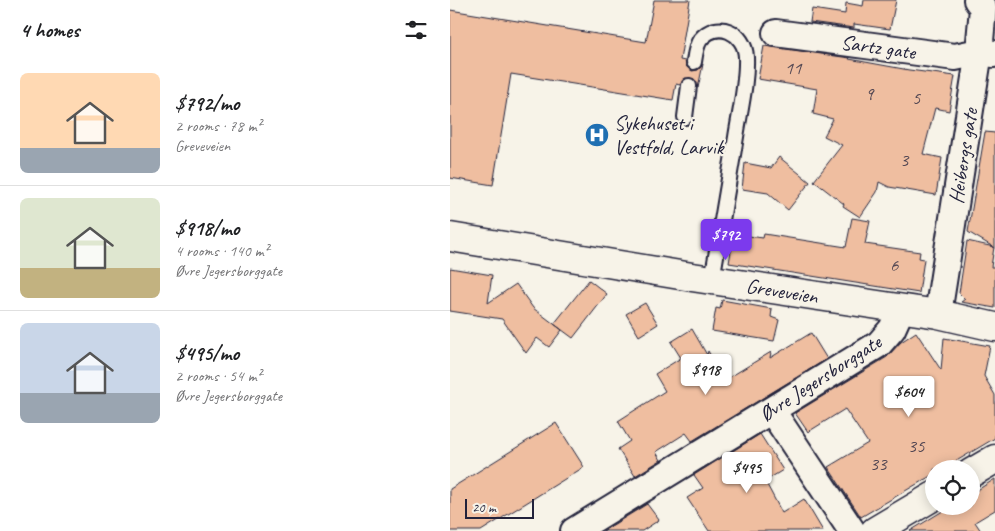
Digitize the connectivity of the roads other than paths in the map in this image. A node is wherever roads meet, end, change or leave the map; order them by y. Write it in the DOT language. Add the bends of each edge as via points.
graph roads {
  1 [pos="985,6"];
  2 [pos="776,33"];
  3 [pos="987,53"];
  4 [pos="694,62"];
  5 [pos="689,86"];
  6 [pos="685,117"];
  7 [pos="450,237"];
  8 [pos="712,280"];
  9 [pos="901,309"];
  10 [pos="938,314"];
  11 [pos="995,326"];
  12 [pos="772,411"];
  13 [pos="995,458"];
  14 [pos="980,467"];
  15 [pos="925,501"];
  16 [pos="574,531"];
  17 [pos="852,531"];
  18 [pos="875,531"];
  1 -- 3 [label="street, Heibergs gate"];
  2 -- 3 [label="street, Sartz gate" via="950,57"];
  3 -- 10 [label="street, Heibergs gate"];
  4 -- 8 [label="lane" via="700,41 719,29 730,30 740,40 746,55 744,89"];
  5 -- 6 [label="lane"];
  7 -- 8 [label="street, Greveveien"];
  8 -- 9 [label="street, Greveveien"];
  9 -- 10 [label="street, Greveveien"];
  9 -- 12 [label="street, Øvre Jegersborggate" via="892,329 879,344"];
  10 -- 11 [label="street, Greveveien"];
  12 -- 16 [label="street, Øvre Jegersborggate"];
  12 -- 17 [label="street"];
  13 -- 14 [label="street"];
  15 -- 18 [label="street"];
}
